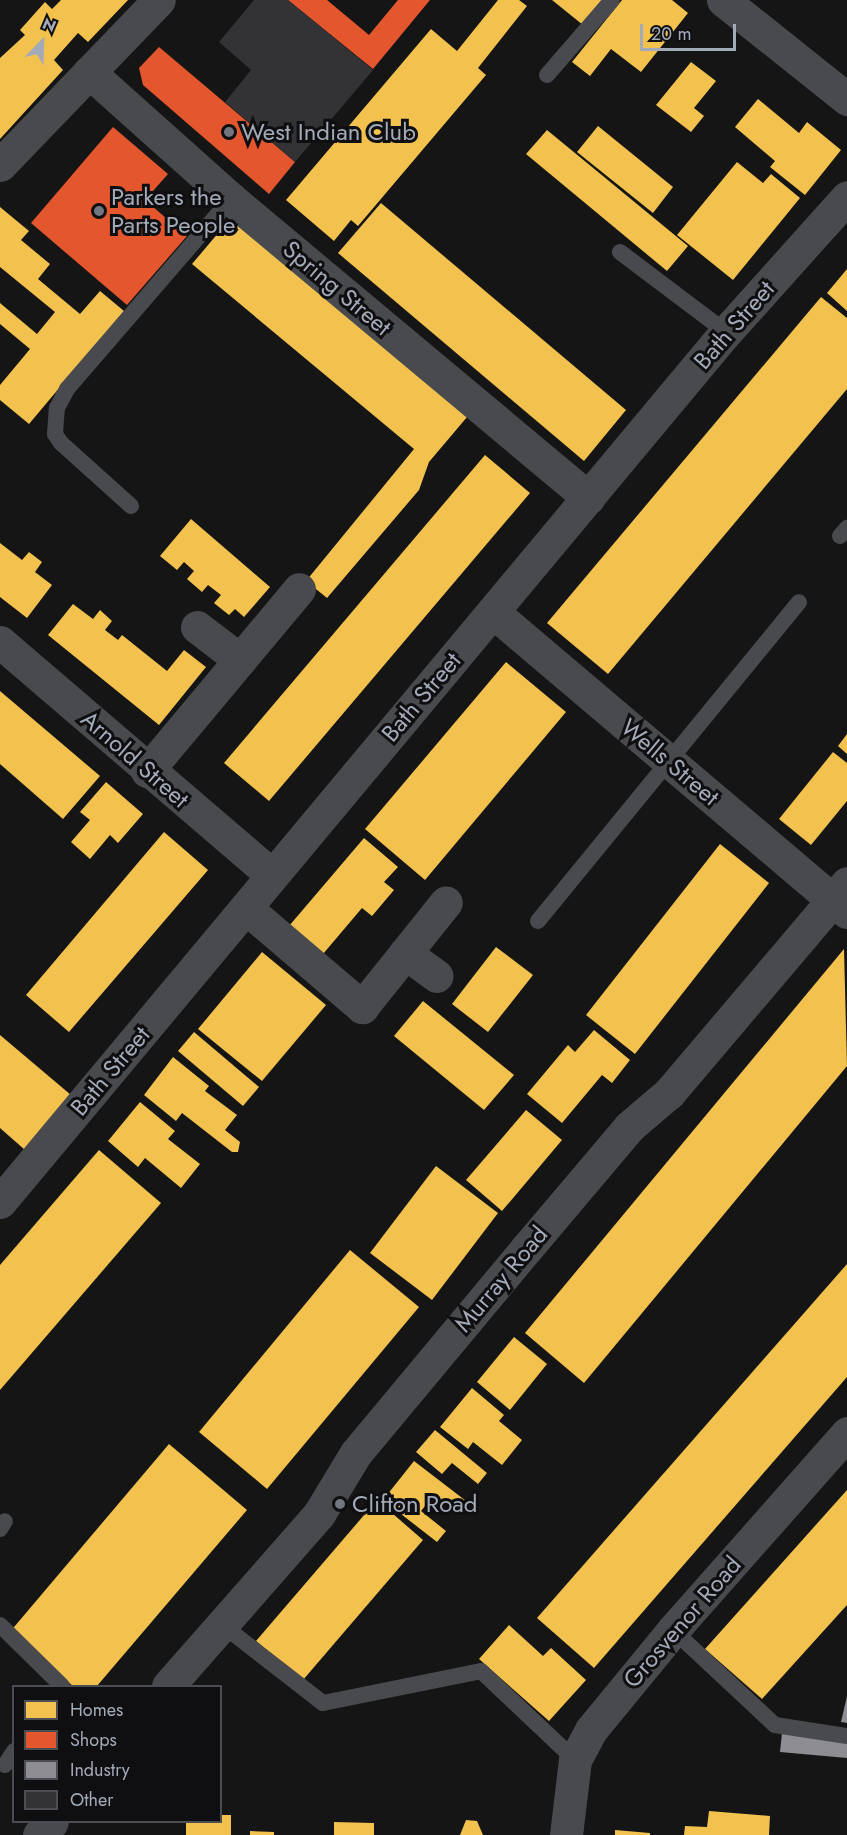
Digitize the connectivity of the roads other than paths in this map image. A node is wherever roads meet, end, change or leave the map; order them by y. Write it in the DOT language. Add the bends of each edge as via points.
graph roads {
  1 [pos="159,0"];
  2 [pos="612,0"];
  3 [pos="723,0"];
  4 [pos="90,72"];
  5 [pos="547,75"];
  6 [pos="847,99"];
  7 [pos="0,165"];
  8 [pos="847,197"];
  9 [pos="231,199"];
  10 [pos="620,252"];
  11 [pos="726,332"];
  12 [pos="589,498"];
  13 [pos="131,506"];
  14 [pos="299,589"];
  15 [pos="799,602"];
  16 [pos="493,612"];
  17 [pos="197,627"];
  18 [pos="0,642"];
  19 [pos="240,660"];
  20 [pos="670,763"];
  21 [pos="147,771"];
  22 [pos="272,875"];
  23 [pos="842,898"];
  24 [pos="446,902"];
  25 [pos="246,908"];
  26 [pos="538,921"];
  27 [pos="405,953"];
  28 [pos="437,976"];
  29 [pos="4,1190"];
  30 [pos="847,1434"];
  31 [pos="221,1624"];
  32 [pos="0,1625"];
  33 [pos="673,1630"];
  34 [pos="56,1684"];
  35 [pos="169,1685"];
  36 [pos="847,1736"];
  37 [pos="575,1760"];
  38 [pos="50,1823"];
  39 [pos="39,1835"];
  40 [pos="566,1835"];
  1 -- 4 [label="street"];
  2 -- 5 [label="lane"];
  3 -- 6 [label="street"];
  4 -- 7 [label="street"];
  4 -- 9 [label="street, Spring Street"];
  8 -- 11 [label="street, Bath Street"];
  9 -- 12 [label="street, Spring Street"];
  9 -- 13 [label="lane" via="67,388 57,408 55,434 61,442"];
  10 -- 11 [label="lane"];
  11 -- 12 [label="street, Bath Street"];
  12 -- 16 [label="street, Bath Street"];
  14 -- 19 [label="street"];
  15 -- 20 [label="lane"];
  16 -- 20 [label="street, Wells Street"];
  16 -- 22 [label="street, Bath Street"];
  17 -- 19 [label="street"];
  18 -- 21 [label="street, Arnold Street"];
  19 -- 21 [label="street"];
  20 -- 23 [label="street, Wells Street"];
  20 -- 26 [label="lane"];
  21 -- 22 [label="street, Arnold Street"];
  22 -- 25 [label="street, Bath Street"];
  23 -- 31 [label="street, Murray Road" via="669,1093 629,1127 356,1453 319,1514"];
  24 -- 27 [label="street"];
  25 -- 27 [label="street" via="362,1007"];
  25 -- 29 [label="street, Bath Street"];
  27 -- 28 [label="street"];
  30 -- 33 [label="street, Grosvenor Road"];
  31 -- 35 [label="street, Murray Road"];
  31 -- 37 [label="lane" via="322,1703 481,1671"];
  32 -- 34 [label="lane"];
  33 -- 36 [label="lane" via="775,1725"];
  33 -- 37 [label="street, Grosvenor Road" via="591,1730"];
  37 -- 40 [label="street, Grosvenor Road"];
  38 -- 39 [label="street"];
}
